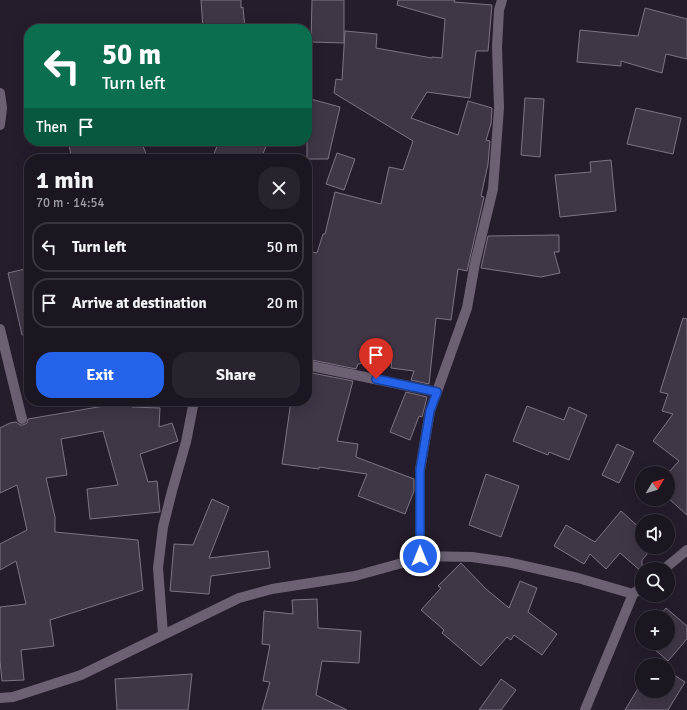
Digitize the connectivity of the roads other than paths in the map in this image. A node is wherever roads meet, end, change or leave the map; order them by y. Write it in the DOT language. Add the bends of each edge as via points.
graph roads {
  1 [pos="502,0"];
  2 [pos="0,93"];
  3 [pos="0,125"];
  4 [pos="0,329"];
  5 [pos="312,366"];
  6 [pos="437,392"];
  7 [pos="193,406"];
  8 [pos="22,419"];
  9 [pos="687,550"];
  10 [pos="420,556"];
  11 [pos="672,562"];
  12 [pos="633,594"];
  13 [pos="164,634"];
  14 [pos="0,698"];
  15 [pos="585,710"];
  1 -- 6 [label="street" via="497,47 499,108 493,189 467,308"];
  2 -- 3 [label="street"];
  4 -- 8 [label="street"];
  5 -- 6 [label="street"];
  6 -- 10 [label="street" via="430,411 420,470"];
  7 -- 13 [label="street" via="163,527 158,568"];
  9 -- 11 [label="street"];
  10 -- 12 [label="street" via="472,557 507,562"];
  10 -- 13 [label="street" via="356,576 272,589 239,598"];
  12 -- 15 [label="street"];
  13 -- 14 [label="street" via="81,675 13,697"];
}
